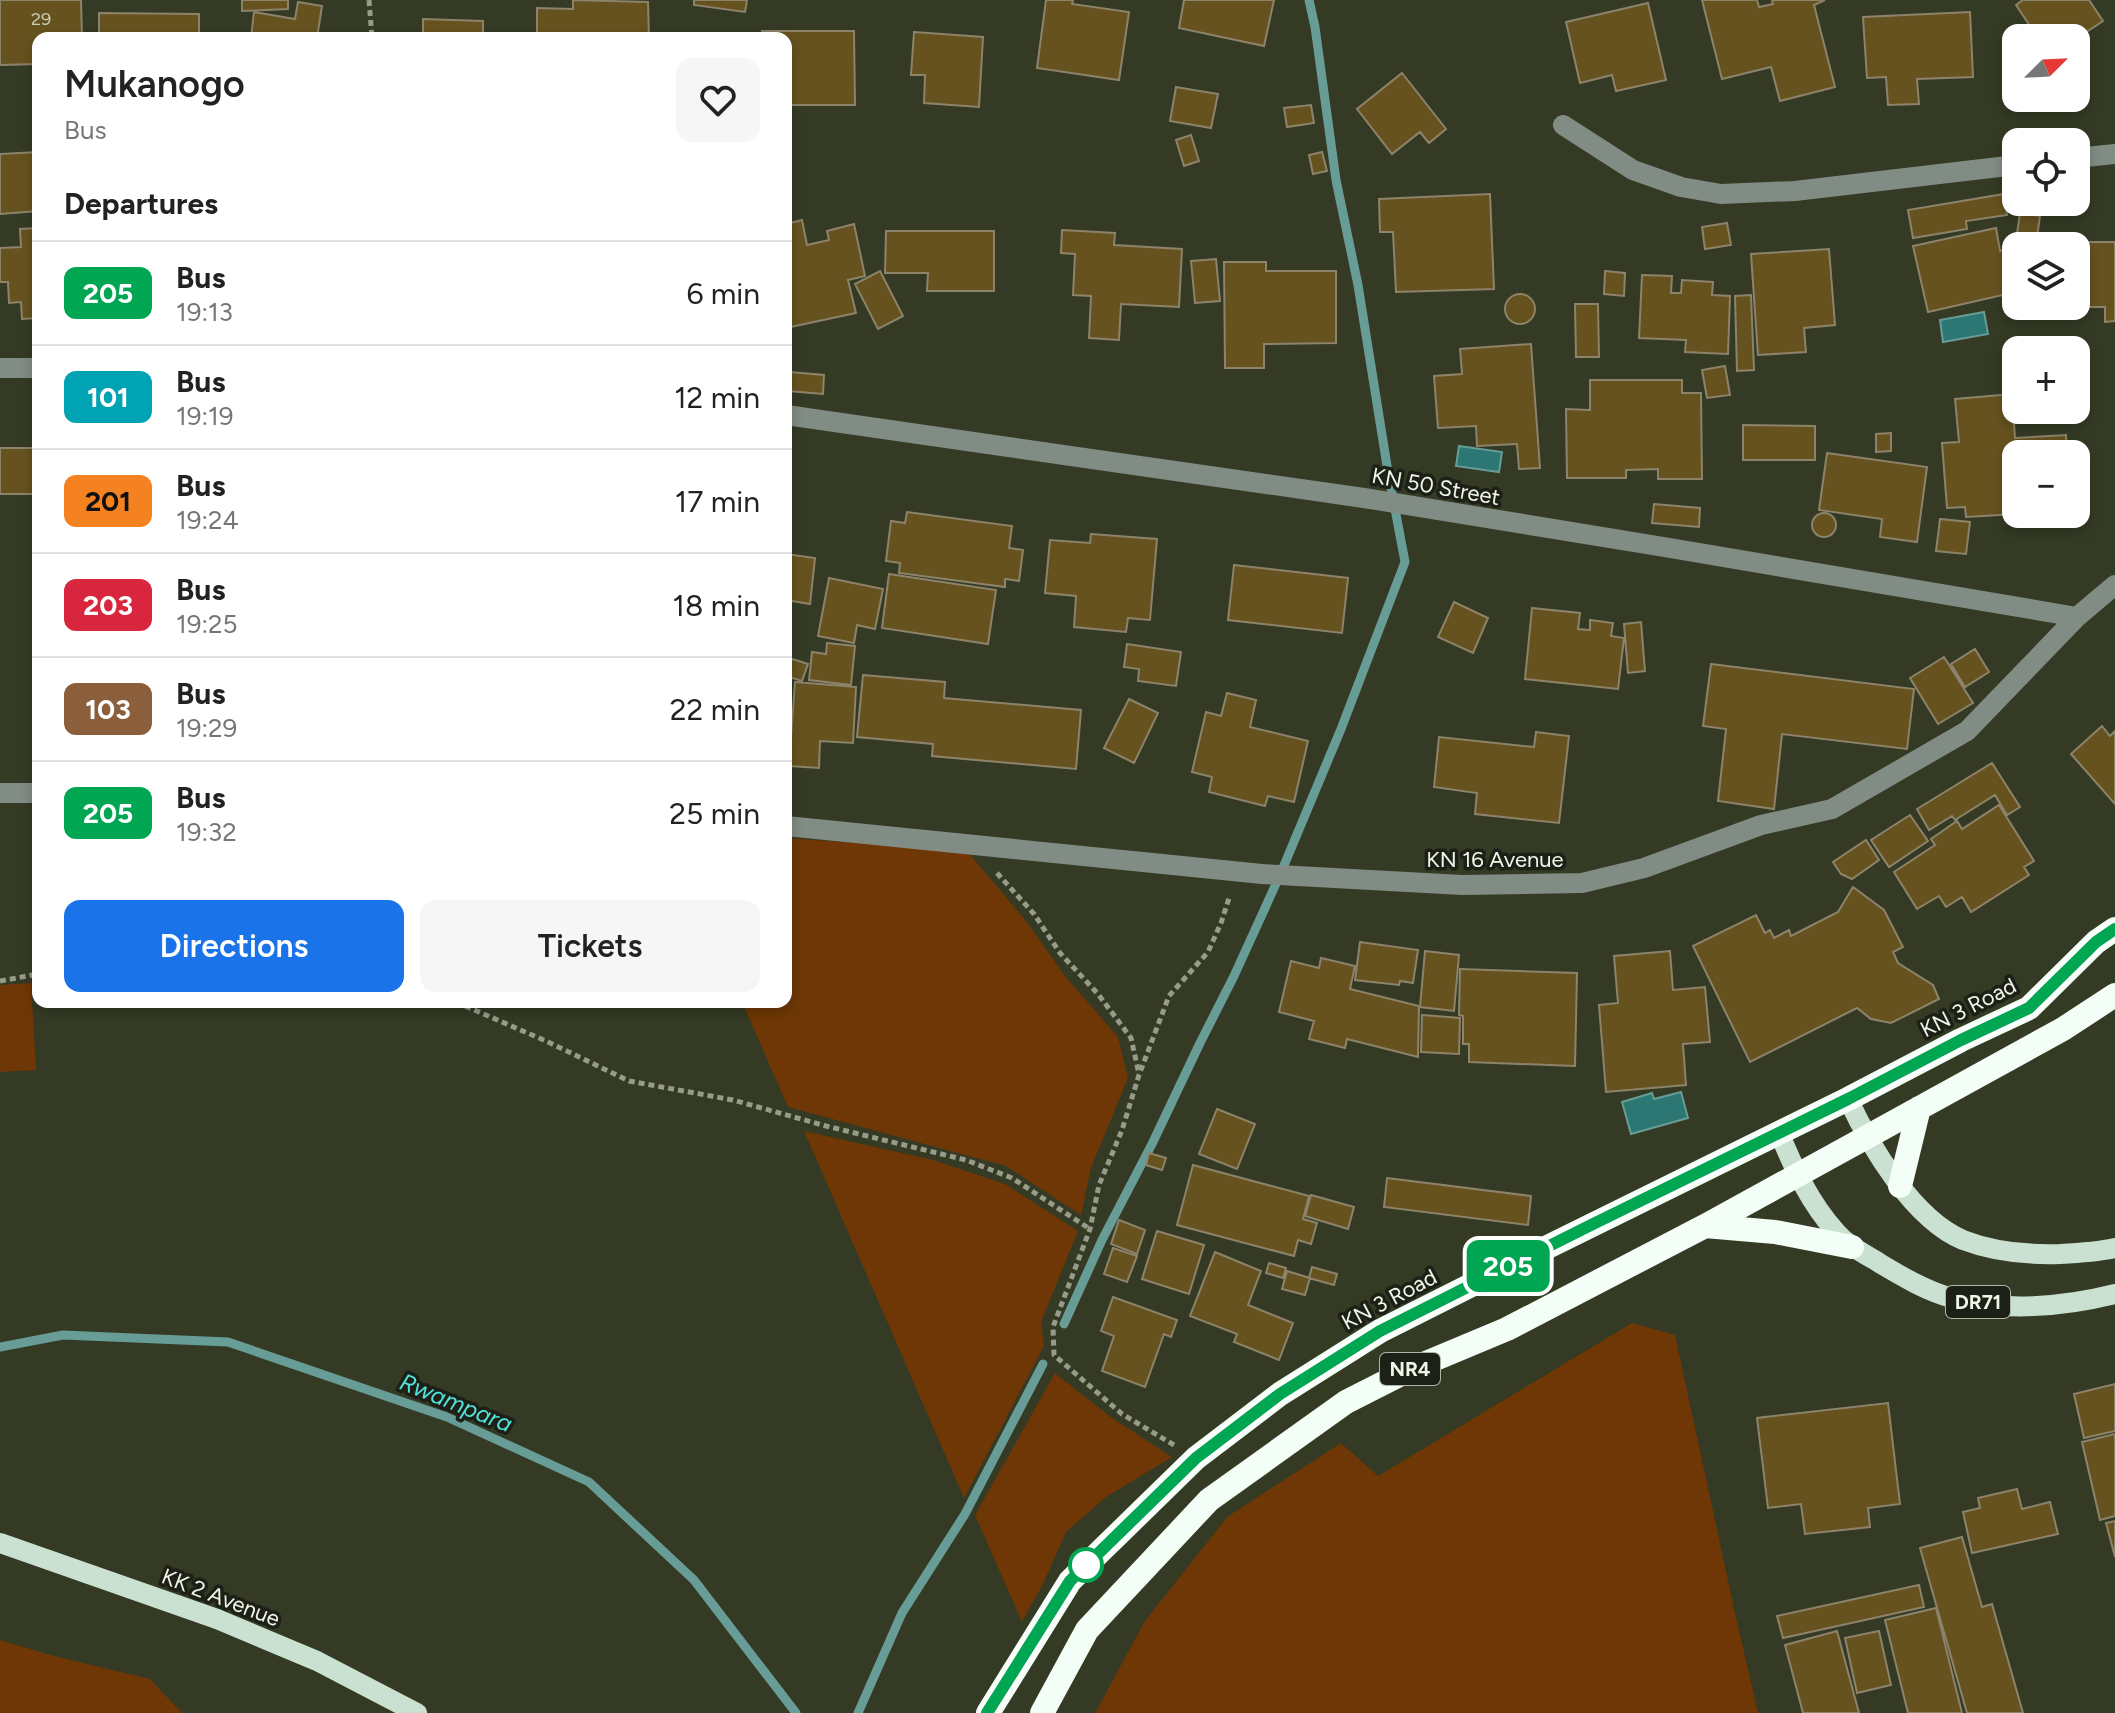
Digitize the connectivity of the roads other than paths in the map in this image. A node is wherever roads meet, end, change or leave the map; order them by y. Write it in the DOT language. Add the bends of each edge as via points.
graph roads {
  1 [pos="1563,125"];
  2 [pos="2115,154"];
  3 [pos="2090,157"];
  4 [pos="2002,167"];
  5 [pos="0,368"];
  6 [pos="32,368"];
  7 [pos="792,416"];
  8 [pos="2115,585"];
  9 [pos="2077,617"];
  10 [pos="0,793"];
  11 [pos="32,793"];
  12 [pos="792,827"];
  13 [pos="2115,929"];
  14 [pos="2115,995"];
  15 [pos="1848,1099"];
  16 [pos="1919,1108"];
  17 [pos="1779,1132"];
  18 [pos="1866,1137"];
  19 [pos="1797,1175"];
  20 [pos="1900,1186"];
  21 [pos="1705,1226"];
  22 [pos="1852,1247"];
  23 [pos="2115,1248"];
  24 [pos="2115,1294"];
  25 [pos="0,1543"];
  26 [pos="417,1713"];
  27 [pos="988,1713"];
  28 [pos="1042,1713"];
  1 -- 4 [label="street" via="1633,170 1721,194 1795,191"];
  2 -- 3 [label="street"];
  5 -- 6 [label="street"];
  7 -- 9 [label="street, KN 50 Street" via="1350,496"];
  8 -- 9 [label="street, KN 16 Avenue"];
  9 -- 12 [label="street, KN 16 Avenue" via="1967,731 1832,809 1761,825 1644,868 1582,883 1462,885 1244,872"];
  10 -- 11 [label="street"];
  13 -- 15 [label="highway, KN 3 Road / NR4" via="2029,1008"];
  14 -- 16 [label="highway, NR4"];
  15 -- 17 [label="highway, KN 3 Road / NR4"];
  15 -- 18 [label="main road"];
  16 -- 18 [label="highway, NR4"];
  16 -- 20 [label="highway"];
  17 -- 19 [label="main road, DR71"];
  17 -- 27 [label="highway, KN 3 Road / NR4" via="1380,1331 1280,1394 1196,1458 1070,1581"];
  18 -- 19 [label="highway, NR4"];
  18 -- 20 [label="main road"];
  19 -- 21 [label="highway, NR4"];
  19 -- 22 [label="main road, DR71" via="1835,1232"];
  20 -- 23 [label="main road" via="1929,1218 1961,1239 1999,1250 2037,1255"];
  21 -- 22 [label="highway"];
  21 -- 28 [label="highway, NR4" via="1507,1329 1346,1402 1209,1500 1087,1630"];
  22 -- 24 [label="main road, DR71" via="1910,1282 1952,1298 2034,1307"];
  25 -- 26 [label="main road, KK 2 Avenue" via="217,1619 317,1661"];
}
